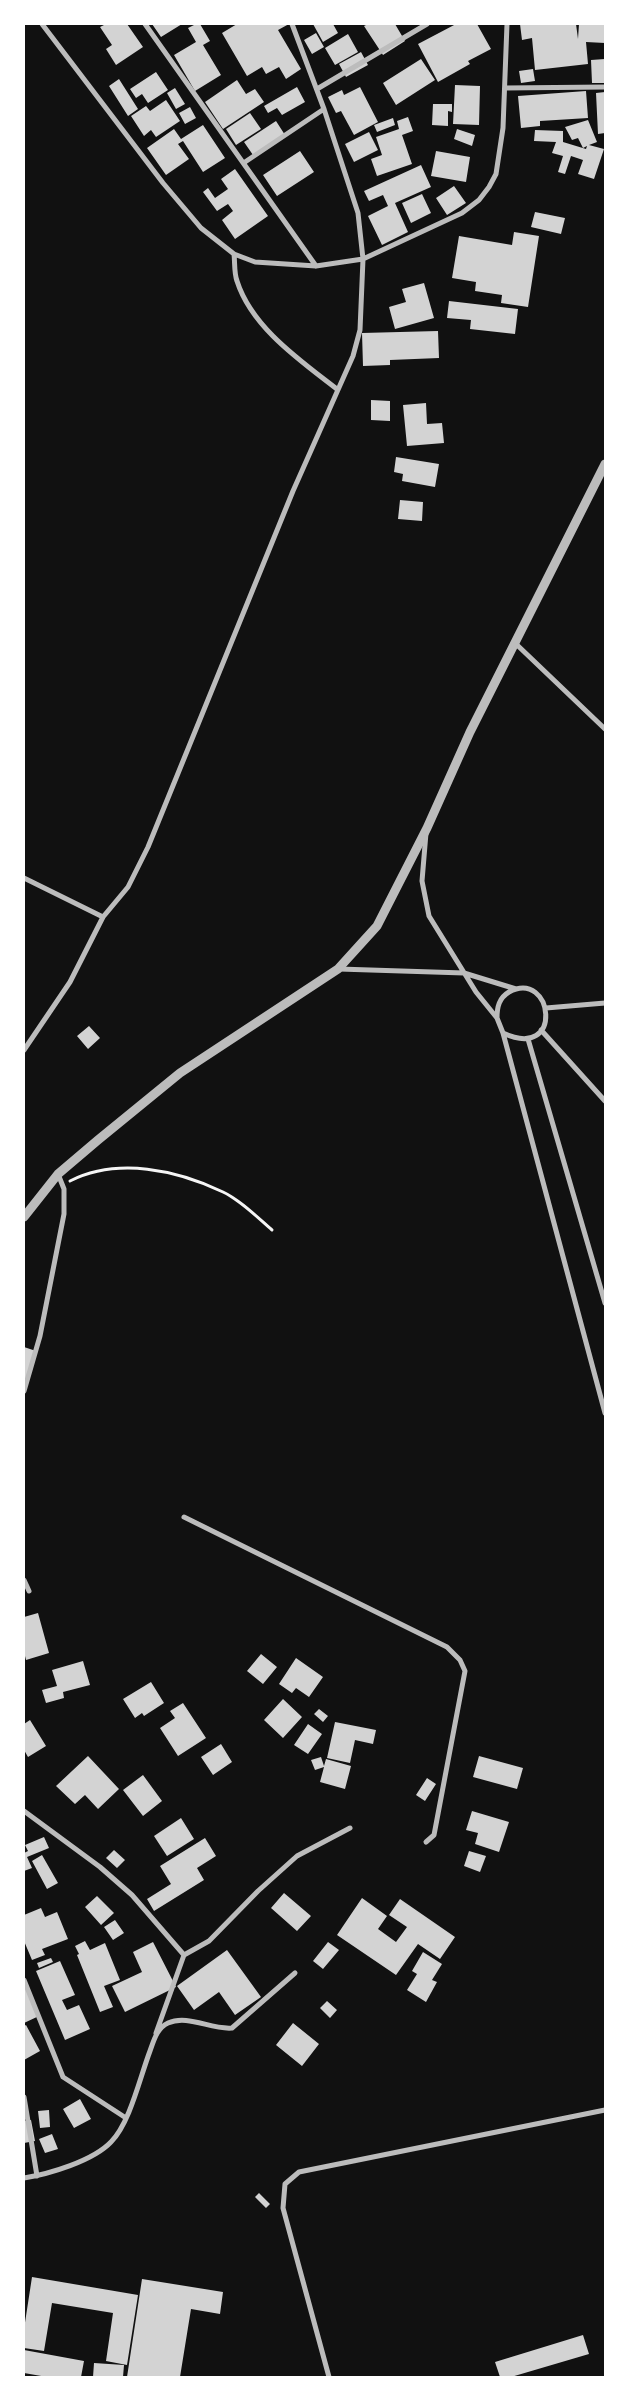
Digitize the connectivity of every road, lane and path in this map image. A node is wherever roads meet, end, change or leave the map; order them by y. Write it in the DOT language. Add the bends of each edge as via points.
graph roads {
  1 [pos="42,24"];
  2 [pos="145,24"];
  3 [pos="292,24"];
  4 [pos="427,24"];
  5 [pos="507,24"];
  6 [pos="605,87"];
  7 [pos="506,88"];
  8 [pos="317,89"];
  9 [pos="324,109"];
  10 [pos="244,162"];
  11 [pos="234,254"];
  12 [pos="363,259"];
  13 [pos="316,266"];
  14 [pos="338,390"];
  15 [pos="605,464"];
  16 [pos="515,642"];
  17 [pos="605,729"];
  18 [pos="427,828"];
  19 [pos="24,878"];
  20 [pos="104,917"];
  21 [pos="338,968"];
  22 [pos="464,973"];
  23 [pos="516,989"];
  24 [pos="605,1003"];
  25 [pos="546,1008"];
  26 [pos="497,1018"];
  27 [pos="541,1030"];
  28 [pos="503,1033"];
  29 [pos="528,1038"];
  30 [pos="24,1050"];
  31 [pos="605,1101"];
  32 [pos="58,1174"];
  33 [pos="63,1185"];
  34 [pos="24,1217"];
  35 [pos="272,1230"];
  36 [pos="605,1303"];
  37 [pos="24,1391"];
  38 [pos="605,1413"];
  39 [pos="184,1517"];
  40 [pos="24,1580"];
  41 [pos="29,1591"];
  42 [pos="24,1811"];
  43 [pos="350,1828"];
  44 [pos="426,1842"];
  45 [pos="184,1954"];
  46 [pos="295,1973"];
  47 [pos="24,1980"];
  48 [pos="156,2034"];
  49 [pos="24,2097"];
  50 [pos="605,2110"];
  51 [pos="126,2118"];
  52 [pos="37,2176"];
  53 [pos="24,2178"];
  54 [pos="329,2377"];
  1 -- 11 [label="street" via="170,191 201,228"];
  2 -- 10 [label="street"];
  3 -- 8 [label="street"];
  4 -- 8 [label="street"];
  5 -- 7 [label="street"];
  6 -- 7 [label="street"];
  7 -- 12 [label="street" via="496,174 479,200 462,213"];
  8 -- 9 [label="street"];
  9 -- 10 [label="street"];
  9 -- 12 [label="street" via="358,214"];
  10 -- 13 [label="street"];
  11 -- 13 [label="street" via="255,262"];
  11 -- 14 [label="street" via="236,280 256,315 297,358"];
  12 -- 13 [label="street"];
  12 -- 14 [label="street" via="360,330"];
  14 -- 20 [label="street" via="293,491 148,847 128,887"];
  15 -- 16 [label="street"];
  16 -- 17 [label="street"];
  16 -- 18 [label="street"];
  18 -- 21 [label="street" via="377,926"];
  18 -- 22 [label="street" via="422,881 429,916"];
  19 -- 20 [label="street"];
  20 -- 30 [label="street" via="70,982"];
  21 -- 22 [label="street"];
  21 -- 32 [label="street" via="180,1073"];
  22 -- 23 [label="street"];
  22 -- 26 [label="street"];
  23 -- 25 [label="street" via="532,990"];
  23 -- 26 [label="street" via="499,1003"];
  24 -- 25 [label="street"];
  25 -- 27 [label="street" via="547,1016"];
  26 -- 28 [label="street"];
  27 -- 29 [label="street"];
  27 -- 31 [label="street"];
  28 -- 29 [label="street" via="520,1039"];
  28 -- 38 [label="street"];
  29 -- 36 [label="street"];
  32 -- 33 [label="street"];
  32 -- 34 [label="street"];
  33 -- 35 [label="path" via="93,1171 111,1169 138,1167 177,1175 224,1192"];
  33 -- 37 [label="street" via="64,1214 40,1336"];
  39 -- 44 [label="street" via="447,1647 460,1660 465,1671 434,1835"];
  40 -- 41 [label="street"];
  42 -- 45 [label="street" via="132,1895"];
  43 -- 45 [label="street" via="298,1856 258,1890 209,1941"];
  45 -- 48 [label="street"];
  46 -- 48 [label="street" via="232,2028 220,2029 178,2020 167,2024"];
  47 -- 51 [label="street" via="63,2077"];
  48 -- 51 [label="street"];
  49 -- 52 [label="street"];
  50 -- 54 [label="street" via="299,2172 285,2184 283,2208"];
  51 -- 52 [label="street" via="112,2141 96,2155"];
  52 -- 53 [label="street"];
}
